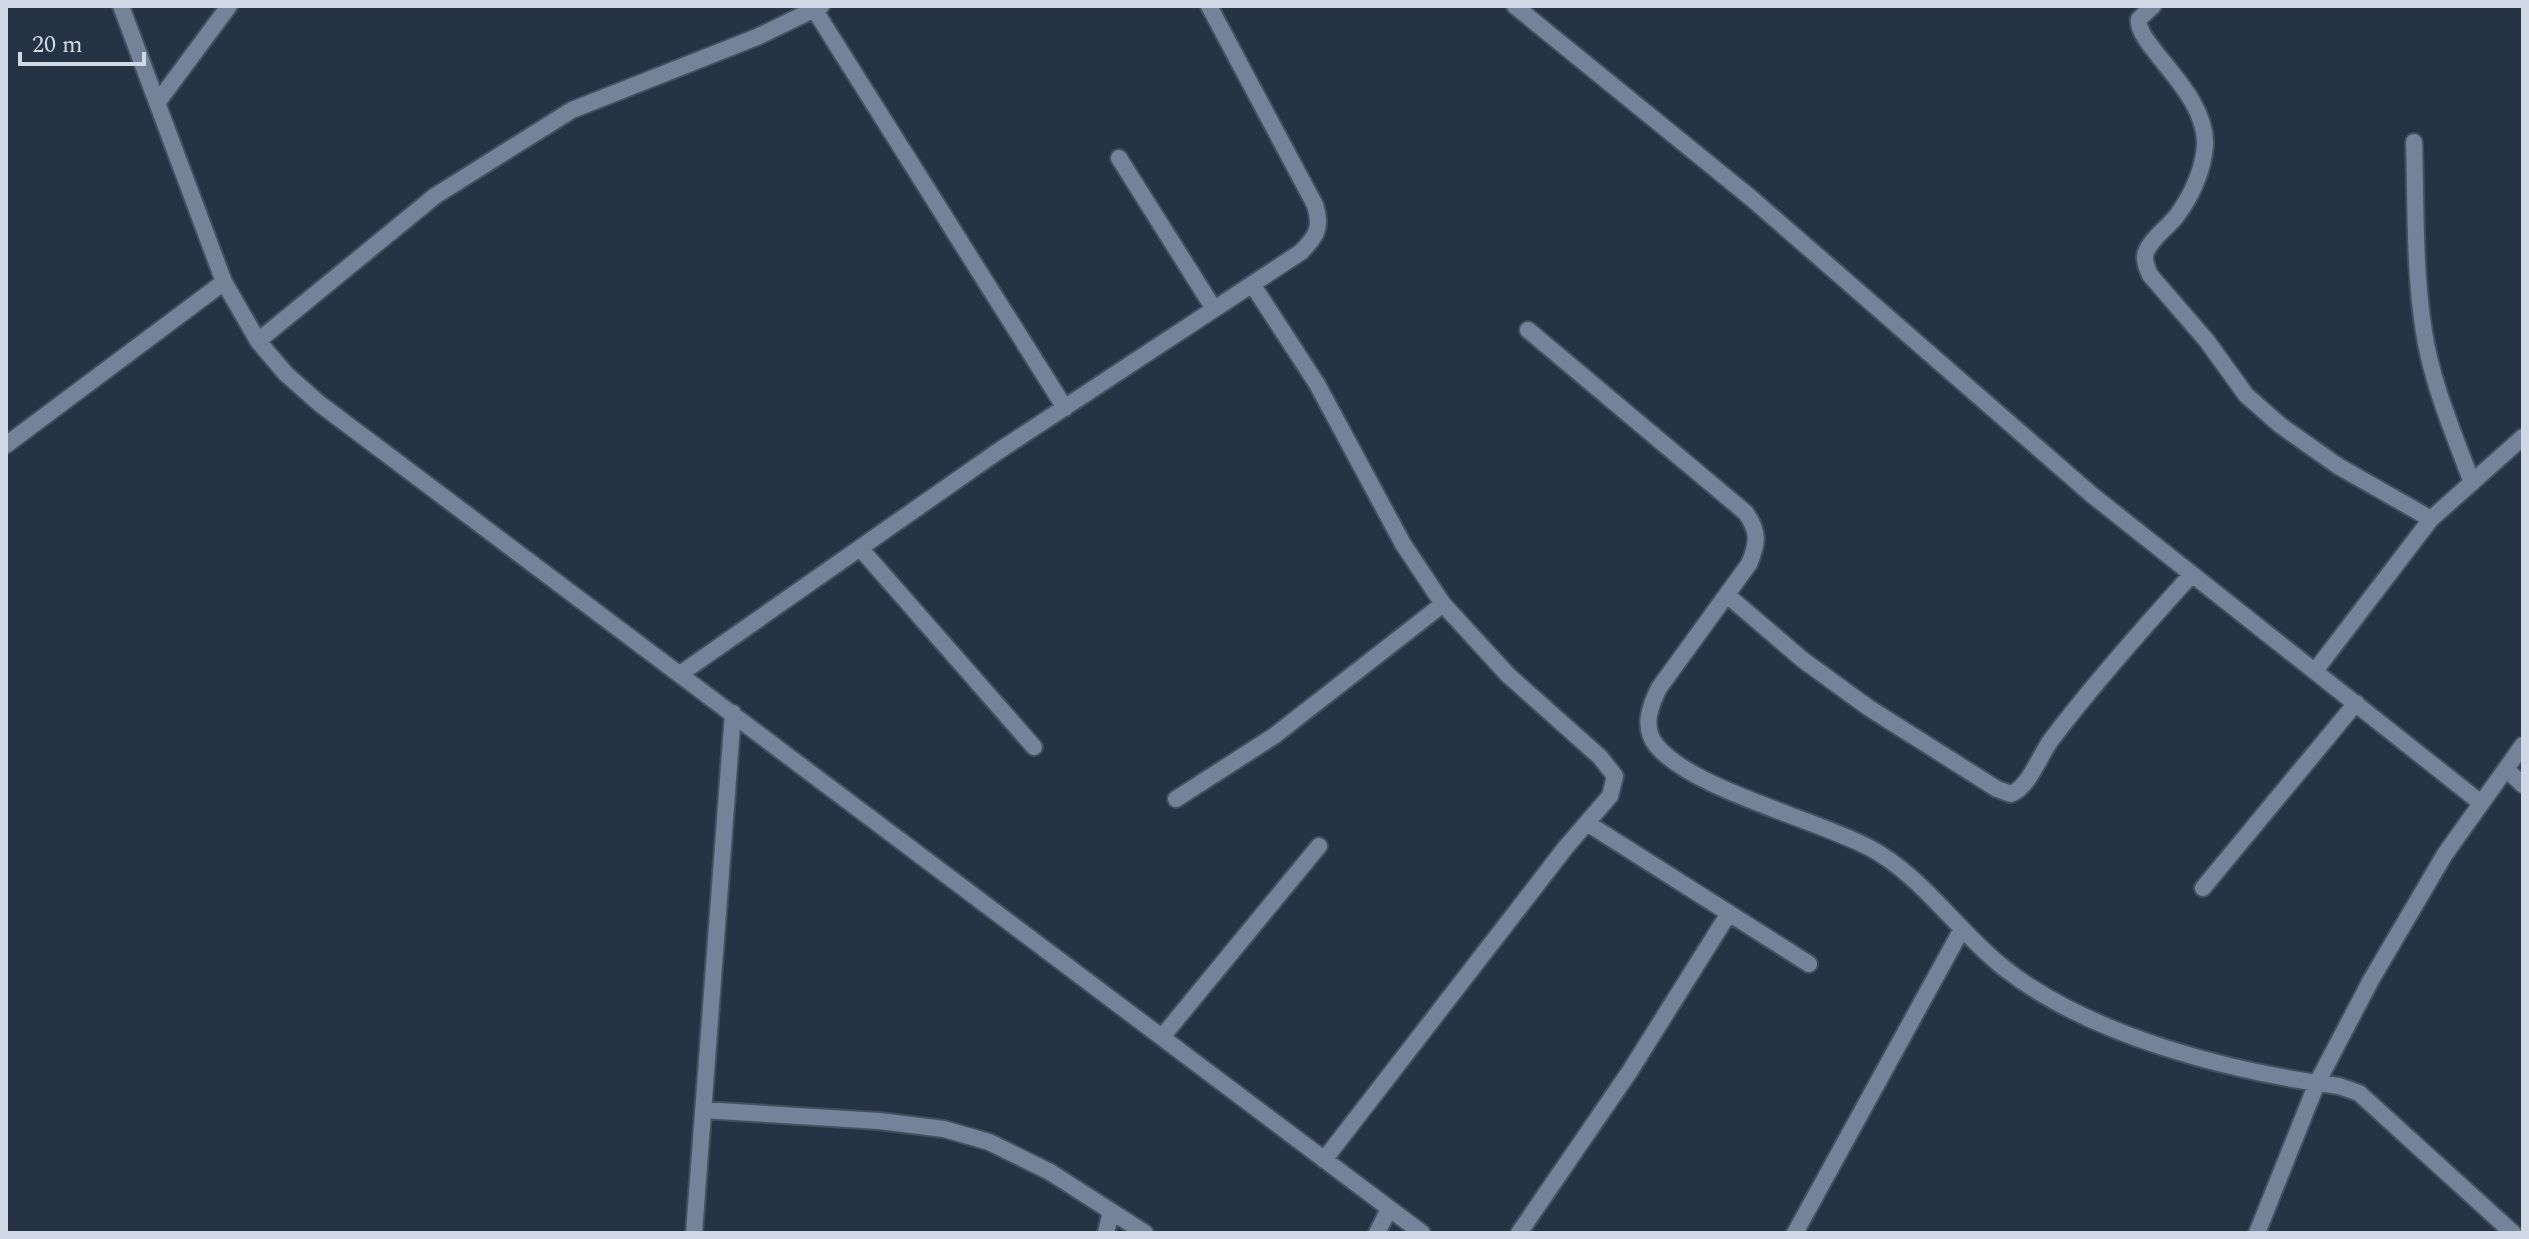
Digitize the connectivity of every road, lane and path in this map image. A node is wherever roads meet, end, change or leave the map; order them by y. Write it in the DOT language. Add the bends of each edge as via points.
graph roads {
  1 [pos="121,6"];
  2 [pos="229,6"];
  3 [pos="1209,6"];
  4 [pos="1515,6"];
  5 [pos="2153,6"];
  6 [pos="818,8"];
  7 [pos="157,103"];
  8 [pos="2414,142"];
  9 [pos="1119,158"];
  10 [pos="224,282"];
  11 [pos="1252,284"];
  12 [pos="1214,309"];
  13 [pos="1528,330"];
  14 [pos="258,341"];
  15 [pos="1065,408"];
  16 [pos="2523,437"];
  17 [pos="6,445"];
  18 [pos="2472,483"];
  19 [pos="2431,519"];
  20 [pos="860,548"];
  21 [pos="2192,574"];
  22 [pos="1727,595"];
  23 [pos="1443,604"];
  24 [pos="2315,671"];
  25 [pos="680,674"];
  26 [pos="2356,703"];
  27 [pos="733,713"];
  28 [pos="2523,745"];
  29 [pos="1034,747"];
  30 [pos="2506,769"];
  31 [pos="2523,785"];
  32 [pos="1176,799"];
  33 [pos="2481,803"];
  34 [pos="1587,823"];
  35 [pos="1319,846"];
  36 [pos="2203,888"];
  37 [pos="1729,913"];
  38 [pos="1962,929"];
  39 [pos="1809,964"];
  40 [pos="1162,1037"];
  41 [pos="2317,1083"];
  42 [pos="703,1110"];
  43 [pos="1324,1160"];
  44 [pos="1389,1209"];
  45 [pos="1111,1211"];
  46 [pos="694,1233"];
  47 [pos="1106,1233"];
  48 [pos="1145,1233"];
  49 [pos="1377,1233"];
  50 [pos="1422,1233"];
  51 [pos="1519,1233"];
  52 [pos="1795,1233"];
  53 [pos="2257,1233"];
  54 [pos="2513,1233"];
  1 -- 7 [label="street"];
  2 -- 7 [label="street"];
  3 -- 11 [label="street" via="1320,222 1317,236 1301,252"];
  4 -- 21 [label="street" via="1751,198 2092,495"];
  5 -- 19 [label="street" via="2139,19 2139,32 2200,111 2205,144 2200,174 2179,213 2146,253 2150,275 2246,395 2280,425 2338,466"];
  6 -- 14 [label="street" via="572,110 435,196"];
  6 -- 15 [label="street"];
  7 -- 10 [label="street"];
  8 -- 18 [label="street" via="2424,332 2434,380"];
  9 -- 12 [label="street"];
  10 -- 14 [label="street"];
  10 -- 17 [label="street"];
  11 -- 12 [label="street"];
  11 -- 23 [label="street" via="1317,384 1403,544"];
  12 -- 15 [label="street"];
  13 -- 22 [label="street" via="1746,513 1756,528 1757,546"];
  14 -- 25 [label="street" via="320,404"];
  15 -- 20 [label="street"];
  16 -- 18 [label="street"];
  18 -- 19 [label="street"];
  19 -- 24 [label="street"];
  20 -- 25 [label="street"];
  20 -- 29 [label="street"];
  21 -- 22 [label="street" via="2085,695 2022,786 2011,794 1869,708"];
  21 -- 24 [label="street"];
  22 -- 38 [label="street" via="1659,688 1649,710 1656,745 1713,784 1871,848 1922,887"];
  23 -- 32 [label="street" via="1274,736"];
  23 -- 34 [label="street" via="1508,675 1609,766 1614,787"];
  24 -- 26 [label="street"];
  25 -- 27 [label="street"];
  26 -- 33 [label="street"];
  26 -- 36 [label="street"];
  27 -- 40 [label="street"];
  27 -- 42 [label="street"];
  28 -- 30 [label="street"];
  30 -- 31 [label="street"];
  30 -- 33 [label="street"];
  33 -- 41 [label="street" via="2423,891"];
  34 -- 37 [label="street"];
  34 -- 43 [label="street"];
  35 -- 40 [label="street"];
  37 -- 39 [label="street"];
  37 -- 51 [label="street"];
  38 -- 41 [label="street" via="2005,969 2122,1034 2195,1057"];
  38 -- 52 [label="street"];
  40 -- 43 [label="street"];
  41 -- 53 [label="street"];
  41 -- 54 [label="street" via="2359,1093"];
  42 -- 45 [label="street" via="944,1129 989,1142"];
  42 -- 46 [label="street"];
  43 -- 44 [label="street"];
  44 -- 49 [label="street"];
  44 -- 50 [label="street"];
  45 -- 47 [label="street"];
  45 -- 48 [label="street"];
}
